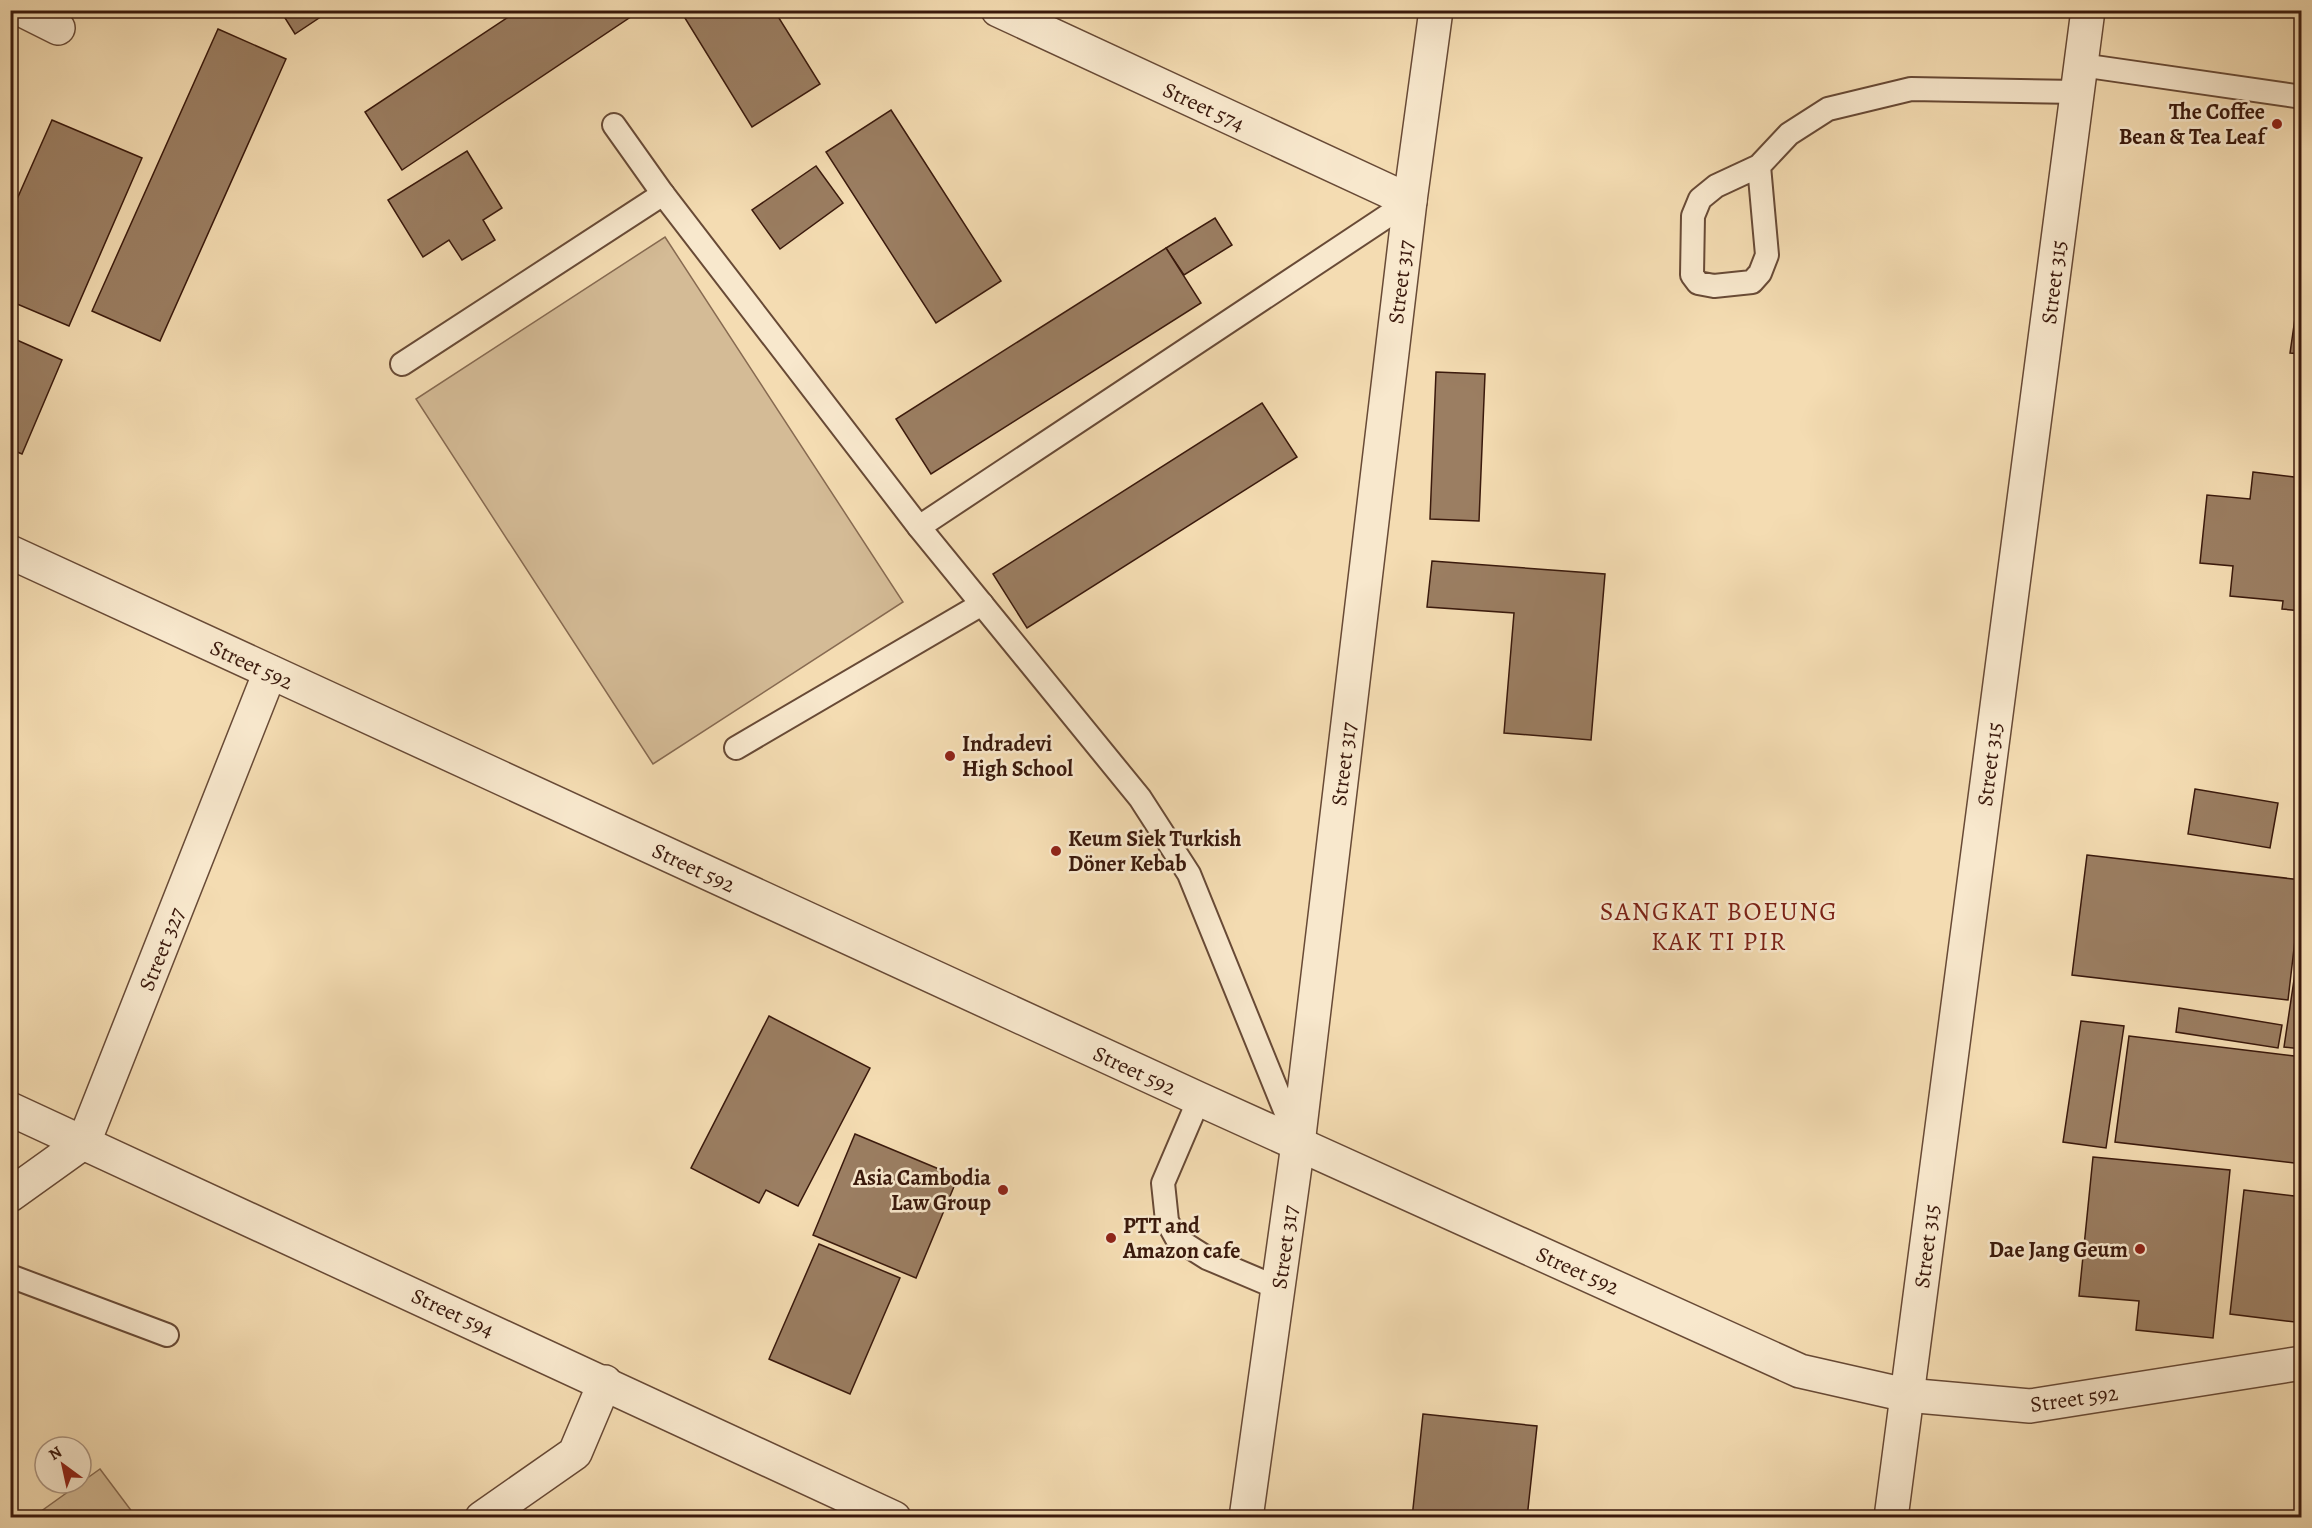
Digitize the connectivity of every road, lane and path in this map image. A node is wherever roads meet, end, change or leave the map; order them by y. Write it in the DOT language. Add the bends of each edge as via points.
graph roads {
  1 [pos="22,10"];
  2 [pos="998,10"];
  3 [pos="1436,10"];
  4 [pos="2088,10"];
  5 [pos="58,28"];
  6 [pos="2079,79"];
  7 [pos="2301,97"];
  8 [pos="614,125"];
  9 [pos="1759,166"];
  10 [pos="663,194"];
  11 [pos="1410,201"];
  12 [pos="402,364"];
  13 [pos="919,527"];
  14 [pos="10,552"];
  15 [pos="982,604"];
  16 [pos="270,672"];
  17 [pos="736,748"];
  18 [pos="1199,1099"];
  19 [pos="10,1109"];
  20 [pos="84,1142"];
  21 [pos="1298,1144"];
  22 [pos="10,1195"];
  23 [pos="10,1276"];
  24 [pos="1278,1288"];
  25 [pos="167,1335"];
  26 [pos="2301,1363"];
  27 [pos="605,1383"];
  28 [pos="1906,1395"];
  29 [pos="483,1518"];
  30 [pos="894,1518"];
  31 [pos="1246,1518"];
  32 [pos="1891,1518"];
  1 -- 5 [label="street"];
  2 -- 11 [label="street, Street 574"];
  3 -- 11 [label="street, Street 317"];
  4 -- 6 [label="street, Street 315"];
  6 -- 7 [label="lane"];
  6 -- 9 [label="lane" via="1911,89 1828,109 1789,134"];
  6 -- 28 [label="street, Street 315"];
  8 -- 10 [label="lane"];
  9 -- 9 [label="lane" via="1767,255 1760,273 1752,282 1714,286 1698,283 1692,275 1693,216 1700,199 1716,186"];
  10 -- 12 [label="lane"];
  10 -- 13 [label="lane"];
  11 -- 13 [label="lane"];
  11 -- 21 [label="street, Street 317"];
  13 -- 15 [label="lane"];
  14 -- 16 [label="street, Street 592"];
  15 -- 17 [label="lane"];
  15 -- 21 [label="lane" via="1140,798 1189,874"];
  16 -- 18 [label="street, Street 592"];
  16 -- 20 [label="street, Street 327"];
  18 -- 21 [label="street, Street 592"];
  18 -- 24 [label="lane" via="1163,1184 1167,1221 1177,1239 1207,1258"];
  19 -- 20 [label="street, Street 594"];
  20 -- 22 [label="street"];
  20 -- 27 [label="street, Street 594"];
  21 -- 24 [label="street, Street 317"];
  21 -- 28 [label="street, Street 592" via="1800,1371"];
  23 -- 25 [label="lane"];
  24 -- 31 [label="street, Street 317"];
  26 -- 28 [label="street, Street 592" via="2030,1406"];
  27 -- 29 [label="street" via="575,1453"];
  27 -- 30 [label="street, Street 594"];
  28 -- 32 [label="street, Street 315"];
}
